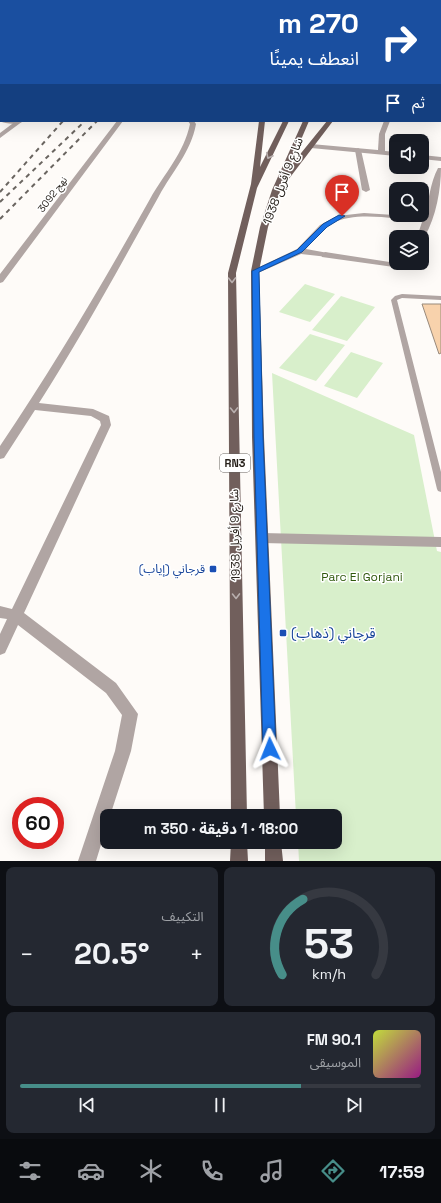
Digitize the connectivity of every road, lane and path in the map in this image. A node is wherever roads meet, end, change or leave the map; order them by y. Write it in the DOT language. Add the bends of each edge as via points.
graph roads {
  1 [pos="19,122"];
  2 [pos="119,122"];
  3 [pos="192,122"];
  4 [pos="262,122"];
  5 [pos="286,122"];
  6 [pos="306,122"];
  7 [pos="329,122"];
  8 [pos="388,122"];
  9 [pos="0,136"];
  10 [pos="311,146"];
  11 [pos="358,150"];
  12 [pos="381,152"];
  13 [pos="389,153"];
  14 [pos="429,158"];
  15 [pos="441,159"];
  16 [pos="441,170"];
  17 [pos="253,188"];
  18 [pos="276,190"];
  19 [pos="366,190"];
  20 [pos="437,203"];
  21 [pos="429,215"];
  22 [pos="389,217"];
  23 [pos="300,251"];
  24 [pos="389,263"];
  25 [pos="255,271"];
  26 [pos="0,280"];
  27 [pos="441,298"];
  28 [pos="33,406"];
  29 [pos="0,455"];
  30 [pos="441,489"];
  31 [pos="262,538"];
  32 [pos="441,542"];
  33 [pos="0,612"];
  34 [pos="16,615"];
  35 [pos="0,649"];
  36 [pos="239,809"];
  37 [pos="272,809"];
  38 [pos="239,849"];
  39 [pos="273,849"];
  40 [pos="87,861"];
  41 [pos="239,861"];
  42 [pos="274,861"];
  1 -- 9 [label="street"];
  2 -- 26 [label="street, نهج 3092"];
  3 -- 28 [label="street" via="193,129 184,148"];
  4 -- 17 [label="main road"];
  5 -- 17 [label="main road, شارع 9 أفريل 1938 / RN3, one-way"];
  6 -- 18 [label="main road, شارع 9 أفريل 1938 / RN3"];
  7 -- 10 [label="main road"];
  8 -- 12 [label="street" via="382,134"];
  10 -- 11 [label="street"];
  10 -- 18 [label="main road"];
  11 -- 12 [label="street"];
  11 -- 19 [label="street"];
  12 -- 13 [label="street"];
  14 -- 15 [label="street"];
  16 -- 20 [label="street" via="436,182"];
  17 -- 36 [label="main road, شارع 9 أفريل 1938 / RN3, one-way" via="232,273"];
  18 -- 25 [label="main road, شارع 9 أفريل 1938 / RN3" via="264,227"];
  20 -- 21 [label="street"];
  22 -- 23 [label="street" via="342,216 325,225"];
  23 -- 24 [label="street"];
  23 -- 25 [label="street"];
  25 -- 31 [label="main road, شارع 9 أفريل 1938 / RN3"];
  27 -- 30 [label="lane" via="402,296 394,300"];
  28 -- 29 [label="street"];
  28 -- 34 [label="street" via="93,413 105,420 106,425"];
  31 -- 32 [label="street"];
  31 -- 37 [label="main road, شارع 9 أفريل 1938 / RN3"];
  33 -- 34 [label="street"];
  34 -- 35 [label="street"];
  34 -- 40 [label="street" via="111,688 130,714 123,751"];
  38 -- 41 [label="main road"];
  39 -- 42 [label="main road"];
}
